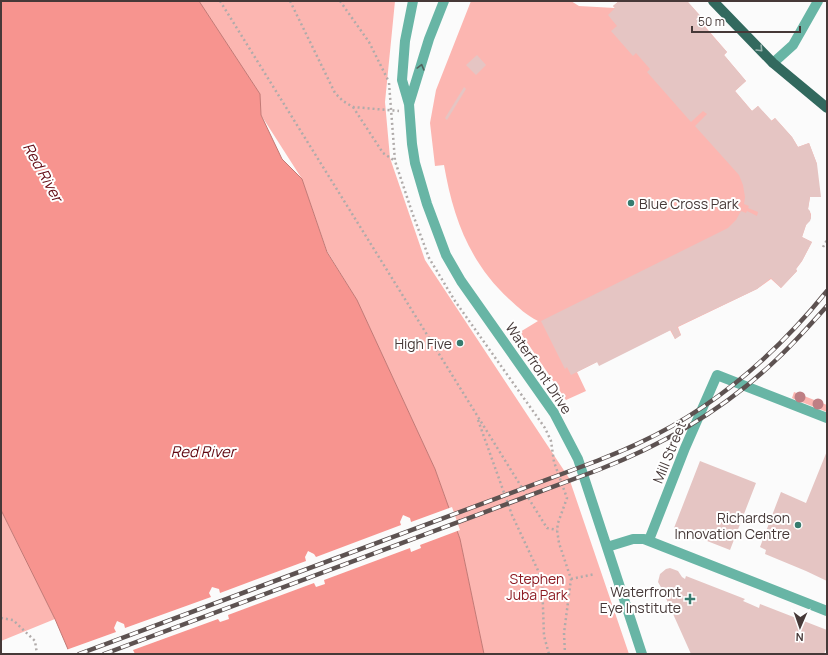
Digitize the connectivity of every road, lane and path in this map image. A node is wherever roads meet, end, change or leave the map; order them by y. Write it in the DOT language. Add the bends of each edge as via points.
graph roads {
  1 [pos="220,1"];
  2 [pos="290,1"];
  3 [pos="340,1"];
  4 [pos="413,1"];
  5 [pos="444,1"];
  6 [pos="713,1"];
  7 [pos="818,1"];
  8 [pos="773,63"];
  9 [pos="389,82"];
  10 [pos="409,104"];
  11 [pos="353,107"];
  12 [pos="827,109"];
  13 [pos="395,161"];
  14 [pos="827,240"];
  15 [pos="823,247"];
  16 [pos="476,414"];
  17 [pos="827,418"];
  18 [pos="557,530"];
  19 [pos="649,540"];
  20 [pos="607,547"];
  21 [pos="595,574"];
  22 [pos="572,579"];
  23 [pos="827,611"];
  24 [pos="1,618"];
  25 [pos="38,654"];
  26 [pos="549,654"];
  27 [pos="565,654"];
  28 [pos="642,654"];
  1 -- 16 [label="path"];
  2 -- 11 [label="path" via="335,94"];
  3 -- 9 [label="path" via="370,42"];
  4 -- 10 [label="street, Waterfront Drive" via="408,20 402,84"];
  10 -- 5 [label="street, Waterfront Drive, one-way"];
  6 -- 8 [label="main road, one-way"];
  7 -- 8 [label="street" via="793,45"];
  8 -- 12 [label="main road"];
  10 -- 20 [label="street, Waterfront Drive" via="412,144 419,179 446,255 461,281 567,435 578,459"];
  11 -- 13 [label="path" via="383,153"];
  11 -- 13 [label="path" via="391,110"];
  13 -- 18 [label="path" via="429,258 455,301 545,428 551,441 554,462 568,498"];
  14 -- 15 [label="path"];
  16 -- 18 [label="path" via="547,528"];
  16 -- 26 [label="path" via="512,515 542,579 544,636"];
  17 -- 19 [label="street, Mill Street" via="717,375"];
  18 -- 22 [label="path"];
  19 -- 20 [label="street" via="638,538"];
  19 -- 23 [label="street"];
  20 -- 28 [label="street, Waterfront Drive"];
  21 -- 22 [label="path"];
  22 -- 27 [label="path" via="564,633"];
  24 -- 25 [label="path" via="14,620 35,641"];
}
